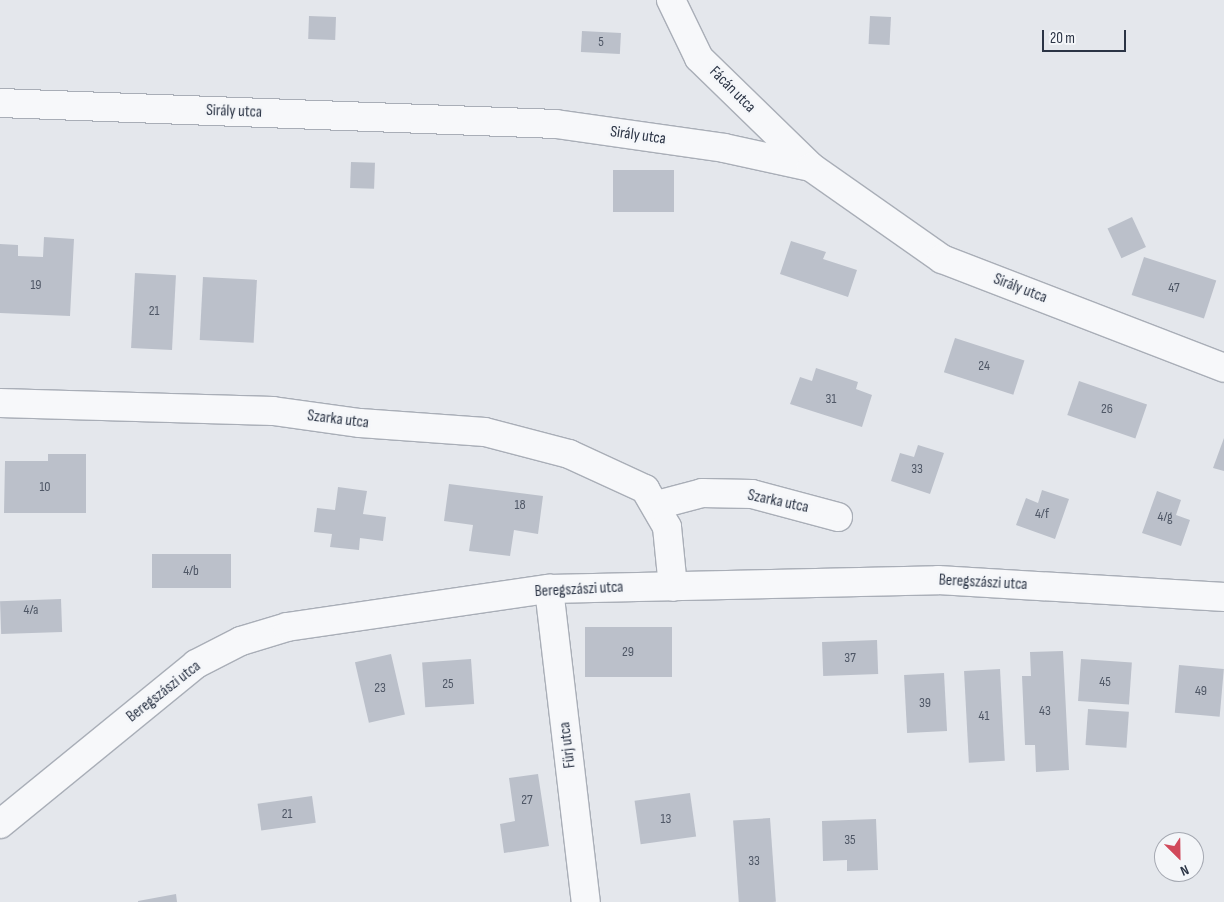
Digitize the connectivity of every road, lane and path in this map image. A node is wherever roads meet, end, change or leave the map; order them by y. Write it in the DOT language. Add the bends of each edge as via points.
graph roads {
  1 [pos="672,0"];
  2 [pos="0,103"];
  3 [pos="810,167"];
  4 [pos="1224,368"];
  5 [pos="0,402"];
  6 [pos="657,505"];
  7 [pos="838,517"];
  8 [pos="673,587"];
  9 [pos="550,589"];
  10 [pos="1224,597"];
  11 [pos="0,824"];
  12 [pos="586,902"];
  1 -- 3 [label="street, Fácán utca" via="699,58"];
  2 -- 3 [label="street, Sirály utca" via="556,124 724,148"];
  3 -- 4 [label="street, Sirály utca" via="942,260"];
  5 -- 6 [label="street, Szarka utca" via="273,411 360,424 485,432 569,454 645,489"];
  6 -- 7 [label="street, Szarka utca" via="702,494 752,494"];
  6 -- 8 [label="street, Szarka utca" via="667,527"];
  8 -- 9 [label="street, Beregszászi utca"];
  8 -- 10 [label="street, Beregszászi utca" via="938,580"];
  9 -- 11 [label="street, Beregszászi utca" via="287,627 241,641 196,664"];
  9 -- 12 [label="street, Fürj utca"];
}
